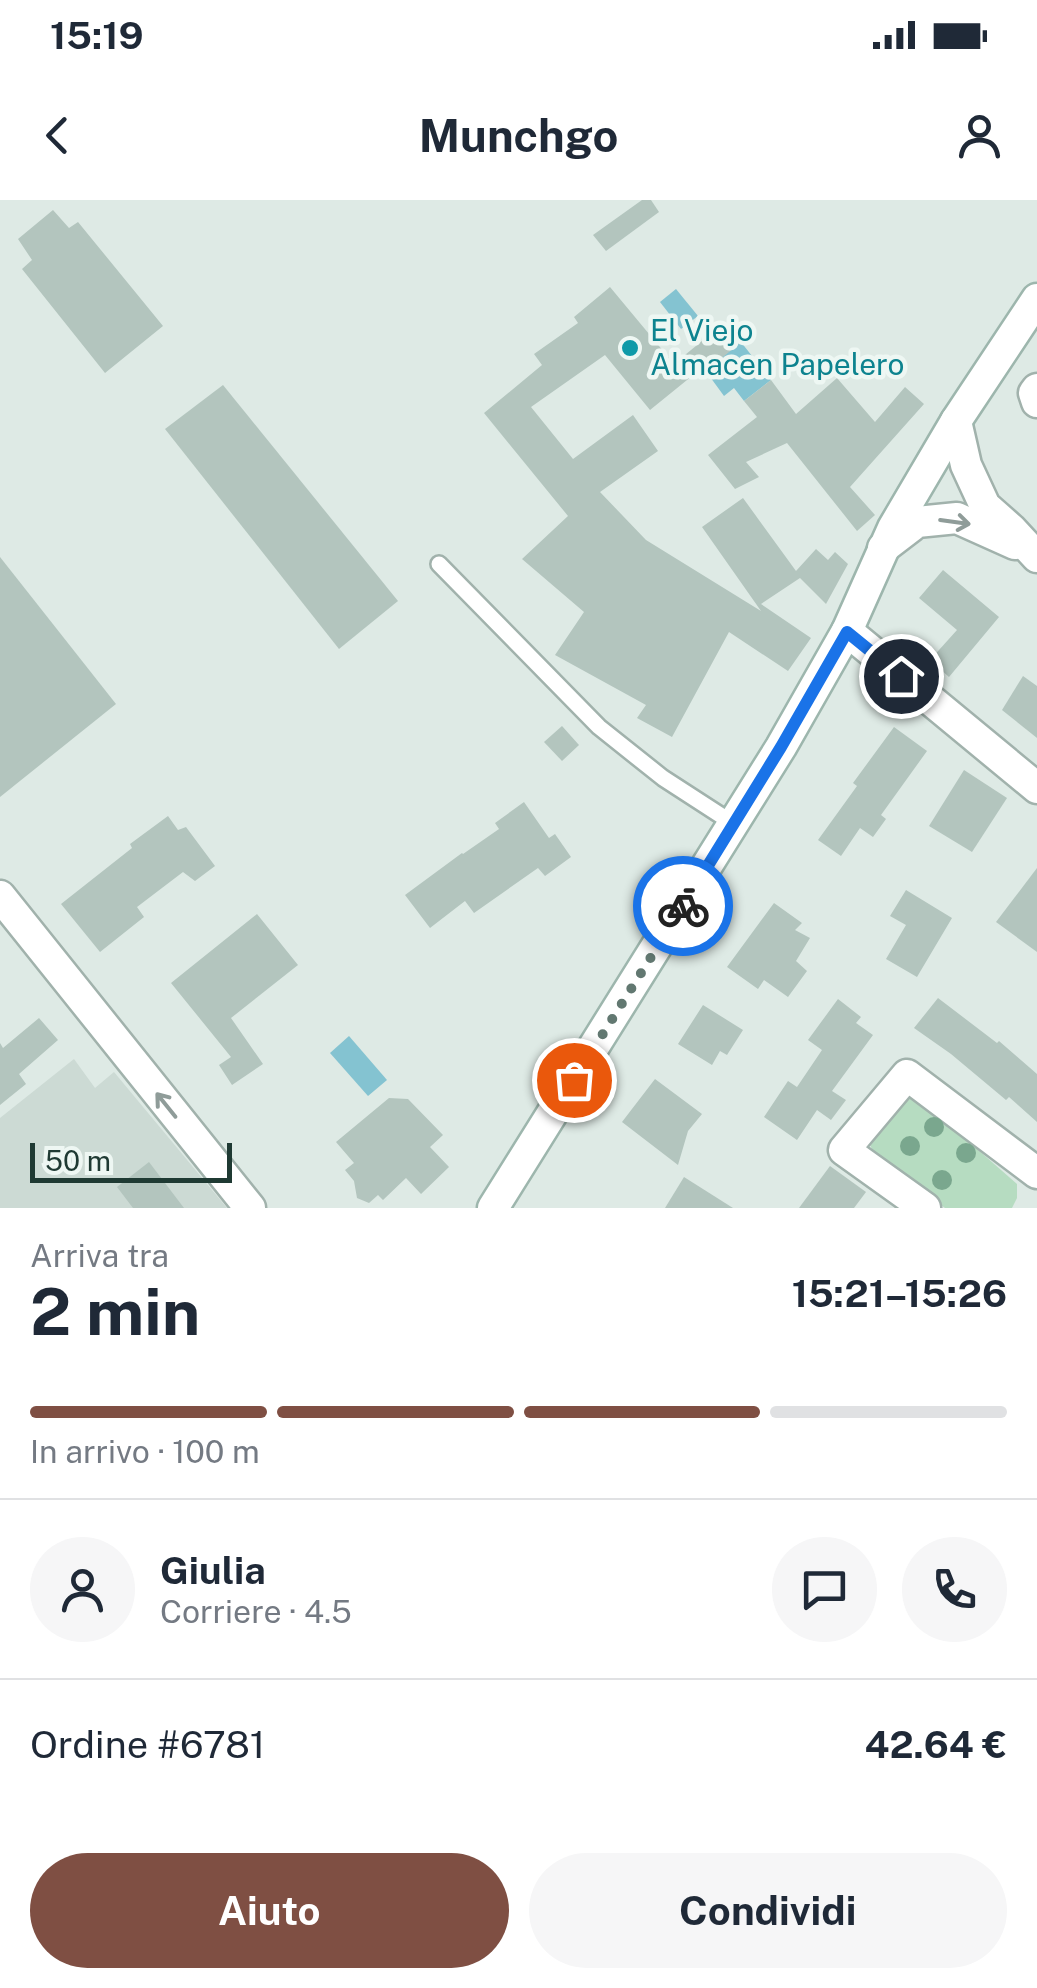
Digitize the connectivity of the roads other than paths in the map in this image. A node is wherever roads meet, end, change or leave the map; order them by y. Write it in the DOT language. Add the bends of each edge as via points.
graph roads {
  1 [pos="1037,299"];
  2 [pos="956,421"];
  3 [pos="883,548"];
  4 [pos="1035,551"];
  5 [pos="438,564"];
  6 [pos="847,632"];
  7 [pos="1037,788"];
  8 [pos="734,824"];
  9 [pos="0,896"];
  10 [pos="1037,1173"];
  11 [pos="250,1208"];
  12 [pos="494,1208"];
  13 [pos="925,1208"];
  1 -- 2 [label="street"];
  2 -- 3 [label="street"];
  2 -- 4 [label="street" via="985,506"];
  3 -- 4 [label="street, one-way" via="917,522 958,518"];
  3 -- 6 [label="street"];
  5 -- 8 [label="lane" via="614,740"];
  6 -- 7 [label="street"];
  6 -- 8 [label="street"];
  8 -- 12 [label="street"];
  11 -- 9 [label="street, one-way"];
  10 -- 13 [label="street" via="907,1075 844,1150"];
}
